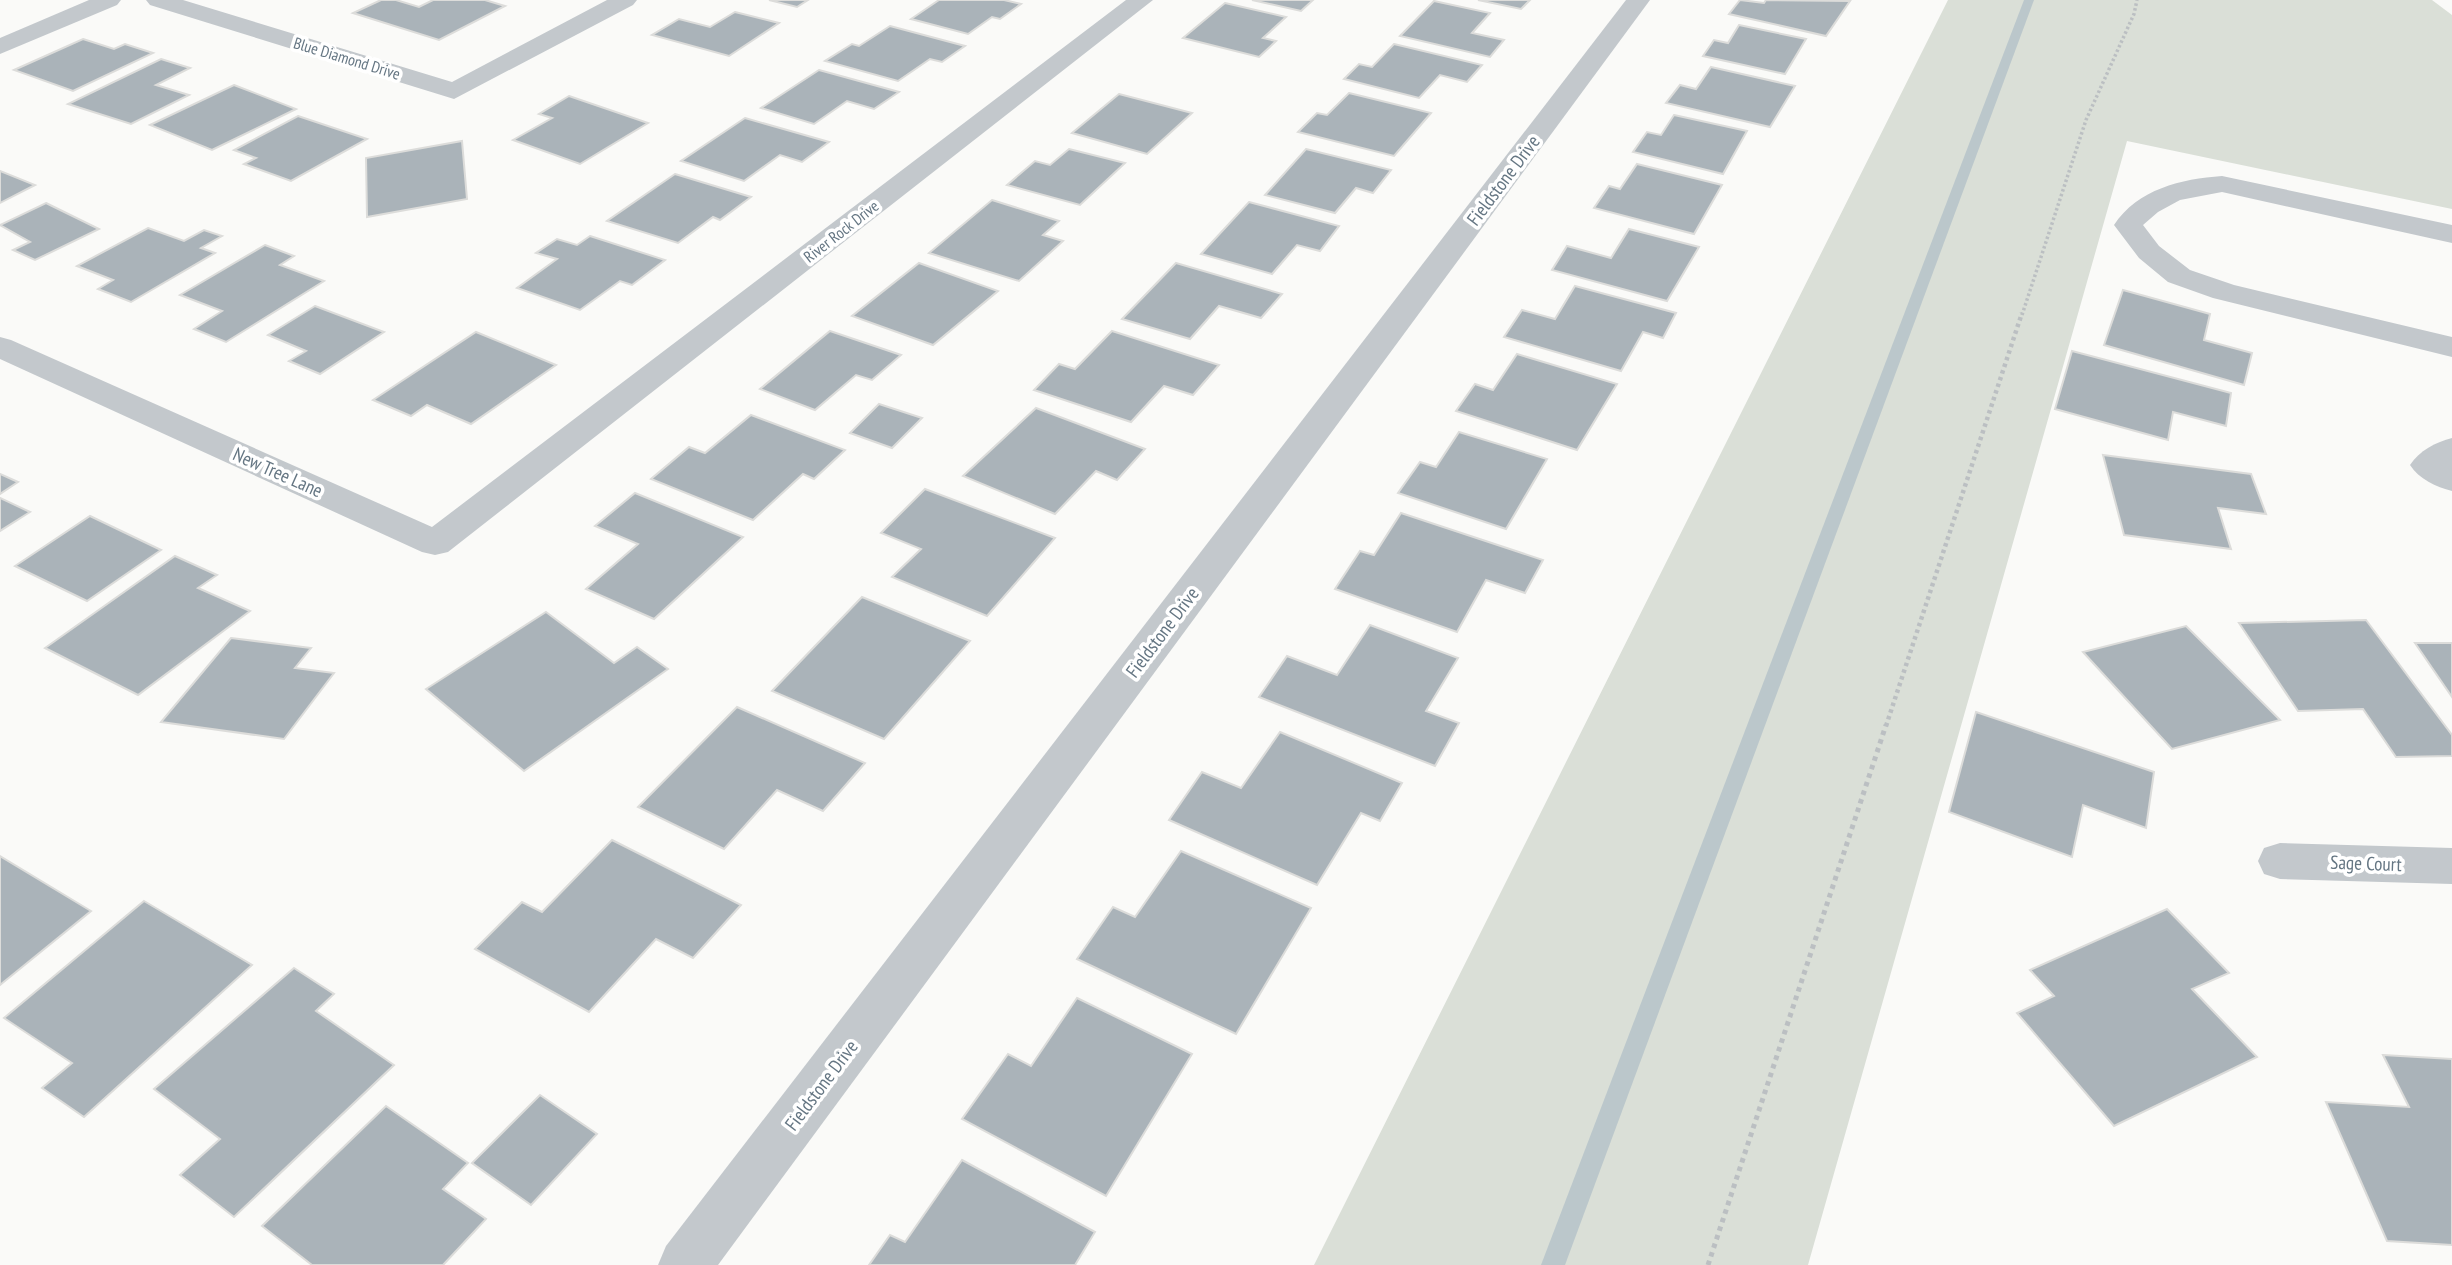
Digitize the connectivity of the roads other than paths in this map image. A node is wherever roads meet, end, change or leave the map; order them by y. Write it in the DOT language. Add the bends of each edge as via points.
graph roads {
  1 [pos="109,0"];
  2 [pos="158,0"];
  3 [pos="625,0"];
  4 [pos="1141,0"];
  5 [pos="1638,0"];
  6 [pos="0,47"];
  7 [pos="2452,234"];
  8 [pos="0,346"];
  9 [pos="2452,347"];
  10 [pos="540,462"];
  11 [pos="2280,860"];
  12 [pos="2452,866"];
  13 [pos="685,1265"];
  1 -- 6 [label="street"];
  2 -- 3 [label="street, Blue Diamond Drive" via="454,91"];
  4 -- 10 [label="street, River Rock Drive"];
  5 -- 13 [label="street, Fieldstone Drive"];
  7 -- 9 [label="street" via="2222,184 2168,194 2143,208 2128,225 2149,252 2179,276 2224,292"];
  8 -- 10 [label="street, New Tree Lane" via="435,543"];
  11 -- 12 [label="street, Sage Court"];
}
